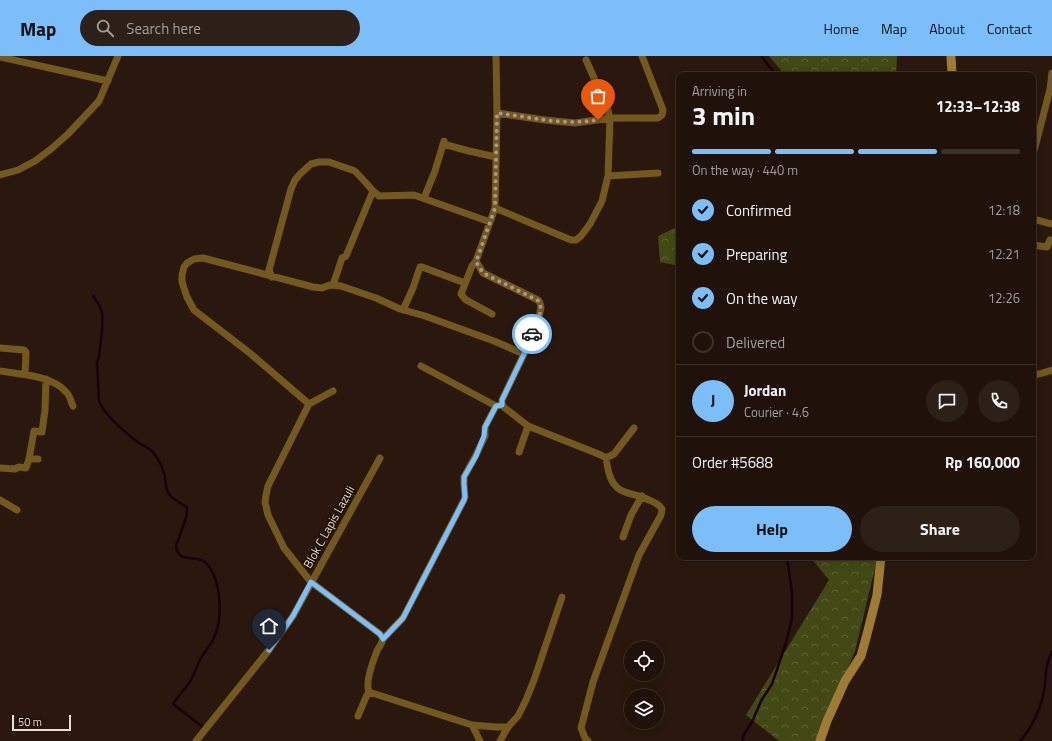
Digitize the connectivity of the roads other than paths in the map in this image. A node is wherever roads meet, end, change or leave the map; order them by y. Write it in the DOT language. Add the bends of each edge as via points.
graph roads {
  1 [pos="118,56"];
  2 [pos="496,56"];
  3 [pos="642,56"];
  4 [pos="951,56"];
  5 [pos="0,57"];
  6 [pos="586,60"];
  7 [pos="952,72"];
  8 [pos="1052,73"];
  9 [pos="108,81"];
  10 [pos="497,113"];
  11 [pos="610,118"];
  12 [pos="1036,143"];
  13 [pos="496,157"];
  14 [pos="658,173"];
  15 [pos="0,175"];
  16 [pos="608,176"];
  17 [pos="373,191"];
  18 [pos="424,198"];
  19 [pos="495,208"];
  20 [pos="1036,219"];
  21 [pos="490,222"];
  22 [pos="1052,224"];
  23 [pos="1052,240"];
  24 [pos="1036,245"];
  25 [pos="476,262"];
  26 [pos="272,277"];
  27 [pos="465,282"];
  28 [pos="333,285"];
  29 [pos="403,310"];
  30 [pos="492,314"];
  31 [pos="0,348"];
  32 [pos="524,354"];
  33 [pos="421,366"];
  34 [pos="1052,370"];
  35 [pos="0,371"];
  36 [pos="25,374"];
  37 [pos="1036,374"];
  38 [pos="46,379"];
  39 [pos="333,391"];
  40 [pos="308,404"];
  41 [pos="499,405"];
  42 [pos="73,406"];
  43 [pos="528,426"];
  44 [pos="634,428"];
  45 [pos="519,452"];
  46 [pos="380,458"];
  47 [pos="606,458"];
  48 [pos="30,459"];
  49 [pos="38,459"];
  50 [pos="0,468"];
  51 [pos="642,496"];
  52 [pos="0,500"];
  53 [pos="17,510"];
  54 [pos="623,537"];
  55 [pos="882,560"];
  56 [pos="311,582"];
  57 [pos="562,597"];
  58 [pos="383,639"];
  59 [pos="369,692"];
  60 [pos="358,716"];
  61 [pos="472,725"];
  62 [pos="508,727"];
  63 [pos="196,741"];
  64 [pos="480,741"];
  65 [pos="500,741"];
  66 [pos="588,741"];
  67 [pos="820,741"];
  1 -- 9 [label="street"];
  2 -- 10 [label="street"];
  3 -- 11 [label="street" via="663,110 662,115 658,118"];
  4 -- 7 [label="main road"];
  5 -- 9 [label="street"];
  6 -- 11 [label="street"];
  8 -- 12 [label="street"];
  9 -- 15 [label="street" via="99,101 51,149 18,170"];
  10 -- 11 [label="street" via="575,122"];
  10 -- 13 [label="street"];
  11 -- 16 [label="street"];
  13 -- 18 [label="street" via="443,143"];
  13 -- 19 [label="street"];
  14 -- 16 [label="street"];
  16 -- 19 [label="street" via="602,201 590,224 576,240"];
  17 -- 18 [label="street" via="379,196 411,195"];
  17 -- 26 [label="street" via="355,171 329,162 311,164 295,180 291,189 269,270"];
  17 -- 28 [label="street" via="346,256 342,258"];
  18 -- 21 [label="street"];
  19 -- 21 [label="street"];
  20 -- 22 [label="street"];
  21 -- 25 [label="street"];
  23 -- 24 [label="street" via="1047,247"];
  25 -- 27 [label="street"];
  25 -- 32 [label="street" via="483,273 539,301 539,317"];
  26 -- 28 [label="street" via="313,287"];
  26 -- 40 [label="street" via="203,258 187,263 182,274 182,282 194,310 251,354"];
  27 -- 29 [label="street" via="420,267"];
  27 -- 30 [label="street" via="461,294 465,299"];
  28 -- 29 [label="street" via="356,291"];
  29 -- 32 [label="street" via="455,326"];
  31 -- 36 [label="street" via="26,352"];
  32 -- 41 [label="street"];
  33 -- 41 [label="street"];
  34 -- 37 [label="street"];
  35 -- 36 [label="street"];
  36 -- 38 [label="street"];
  38 -- 42 [label="street" via="67,392"];
  38 -- 48 [label="street" via="42,432 34,431"];
  39 -- 40 [label="street"];
  40 -- 56 [label="street" via="268,486 265,499 268,515 284,548"];
  41 -- 43 [label="street"];
  41 -- 58 [label="street" via="485,427 476,456 464,477 464,500 403,618"];
  43 -- 45 [label="street"];
  43 -- 47 [label="street"];
  44 -- 47 [label="street" via="614,454"];
  46 -- 56 [label="street, Blok C Lapis Lazuli"];
  47 -- 51 [label="street" via="610,477 616,486 626,493"];
  48 -- 49 [label="street"];
  48 -- 50 [label="street" via="26,468"];
  51 -- 54 [label="street"];
  51 -- 66 [label="street" via="658,504 662,511 640,555 593,682 581,728"];
  52 -- 53 [label="street"];
  55 -- 67 [label="main road" via="877,595 861,656 845,681"];
  56 -- 58 [label="street" via="380,634"];
  56 -- 63 [label="street, Blok C Lapis Lazuli" via="293,616 269,650"];
  57 -- 62 [label="street" via="534,680 518,716"];
  58 -- 59 [label="street" via="368,680"];
  59 -- 60 [label="street"];
  59 -- 61 [label="street"];
  61 -- 62 [label="street"];
  61 -- 64 [label="street"];
  62 -- 65 [label="street"];
}
